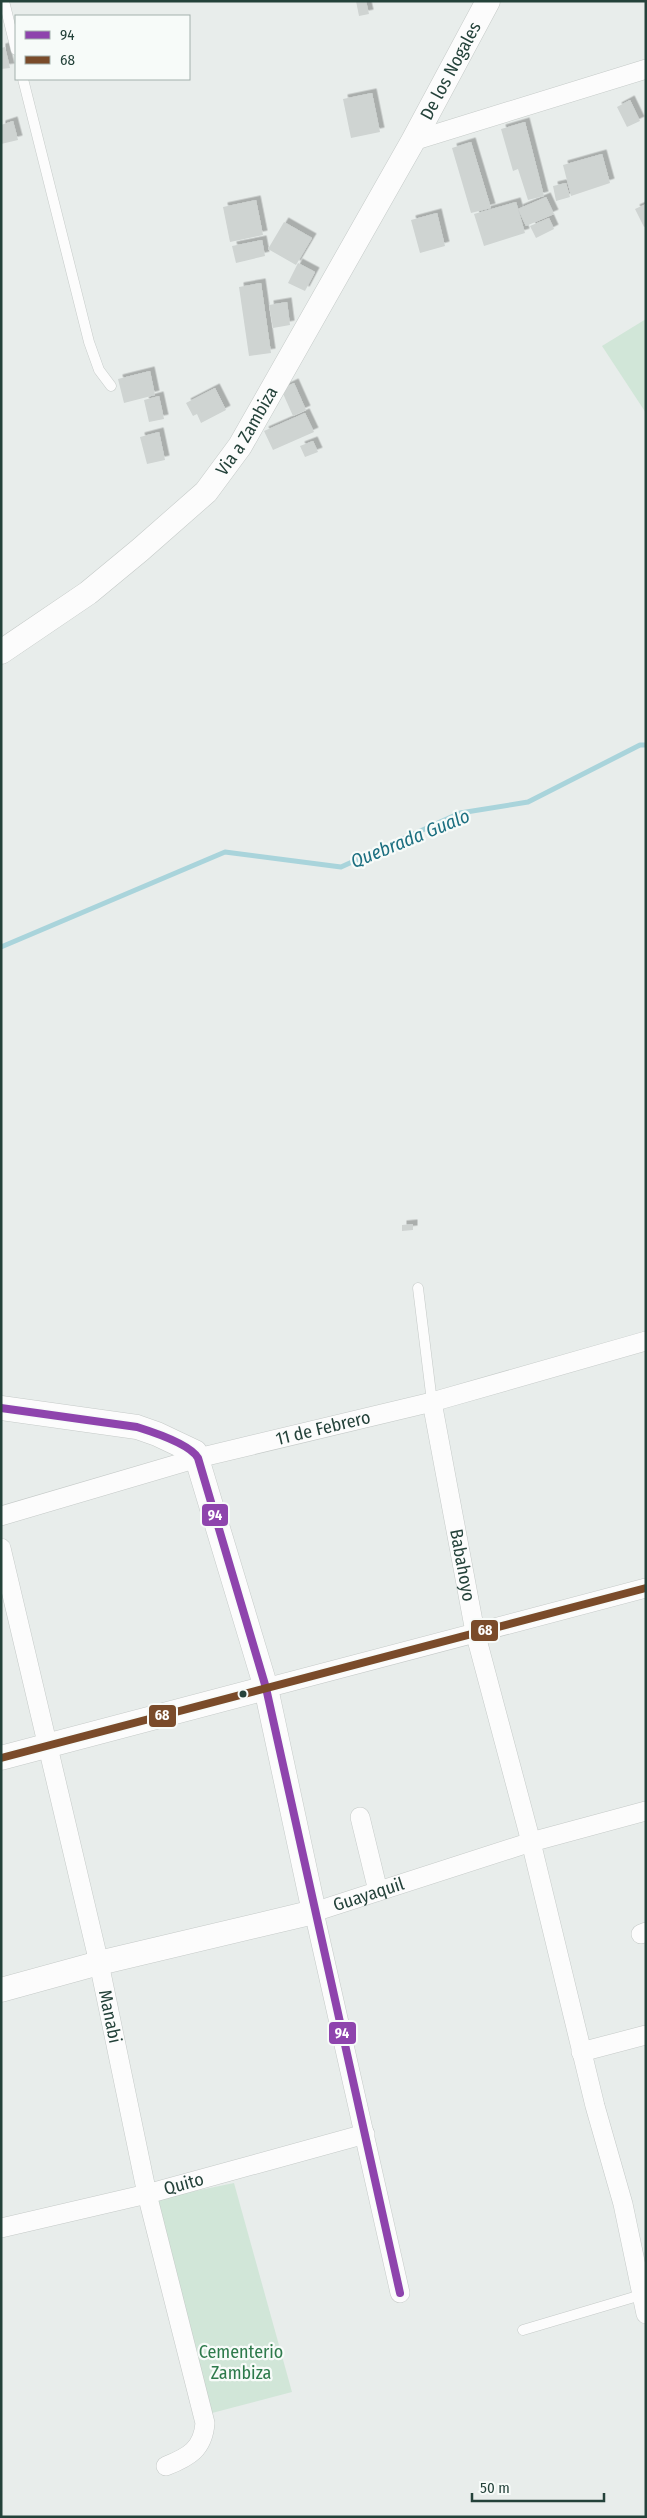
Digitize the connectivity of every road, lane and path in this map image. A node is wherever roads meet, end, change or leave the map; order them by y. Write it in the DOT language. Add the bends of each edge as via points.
graph roads {
  1 [pos="4,1"];
  2 [pos="488,1"];
  3 [pos="15,46"];
  4 [pos="646,69"];
  5 [pos="24,80"];
  6 [pos="413,141"];
  7 [pos="111,386"];
  8 [pos="1,652"];
  9 [pos="418,1288"];
  10 [pos="645,1346"];
  11 [pos="432,1402"];
  12 [pos="1,1408"];
  13 [pos="198,1458"];
  14 [pos="1,1516"];
  15 [pos="1,1548"];
  16 [pos="646,1588"];
  17 [pos="475,1632"];
  18 [pos="266,1688"];
  19 [pos="48,1746"];
  20 [pos="1,1758"];
  21 [pos="646,1811"];
  22 [pos="360,1817"];
  23 [pos="531,1842"];
  24 [pos="378,1891"];
  25 [pos="314,1912"];
  26 [pos="99,1963"];
  27 [pos="1,1990"];
  28 [pos="646,2035"];
  29 [pos="581,2052"];
  30 [pos="364,2134"];
  31 [pos="148,2194"];
  32 [pos="1,2228"];
  33 [pos="400,2293"];
  34 [pos="641,2295"];
  35 [pos="646,2314"];
  36 [pos="523,2330"];
  37 [pos="166,2466"];
  1 -- 3 [label="lane"];
  2 -- 6 [label="street, De los Nogales"];
  4 -- 6 [label="street"];
  5 -- 7 [label="lane" via="89,342 99,370"];
  6 -- 8 [label="street, Via a Zambiza" via="240,446 206,492 88,593"];
  9 -- 11 [label="lane"];
  10 -- 11 [label="street, 11 de Febrero"];
  11 -- 13 [label="street, 11 de Febrero"];
  11 -- 17 [label="street, Babahoyo"];
  12 -- 13 [label="street" via="137,1427 195,1452"];
  13 -- 14 [label="street, 11 de Febrero"];
  13 -- 18 [label="street"];
  15 -- 19 [label="street, Manabi"];
  16 -- 17 [label="street"];
  17 -- 18 [label="street"];
  17 -- 23 [label="street, Babahoyo"];
  18 -- 19 [label="street"];
  18 -- 25 [label="street"];
  19 -- 20 [label="street"];
  19 -- 26 [label="street, Manabi"];
  21 -- 23 [label="street, Guayaquil"];
  22 -- 24 [label="street"];
  23 -- 24 [label="street, Guayaquil"];
  23 -- 29 [label="street, Babahoyo"];
  24 -- 25 [label="street, Guayaquil"];
  25 -- 26 [label="street, Guayaquil"];
  25 -- 30 [label="street"];
  26 -- 27 [label="street, Guayaquil"];
  26 -- 31 [label="street, Manabi"];
  28 -- 29 [label="street"];
  29 -- 34 [label="street, Babahoyo" via="623,2204"];
  30 -- 31 [label="street, Quito"];
  30 -- 33 [label="street"];
  31 -- 32 [label="street, Quito"];
  31 -- 37 [label="street, Manabi" via="205,2423 204,2436 198,2447 183,2460"];
  34 -- 35 [label="street, Babahoyo"];
  34 -- 36 [label="lane"];
}
